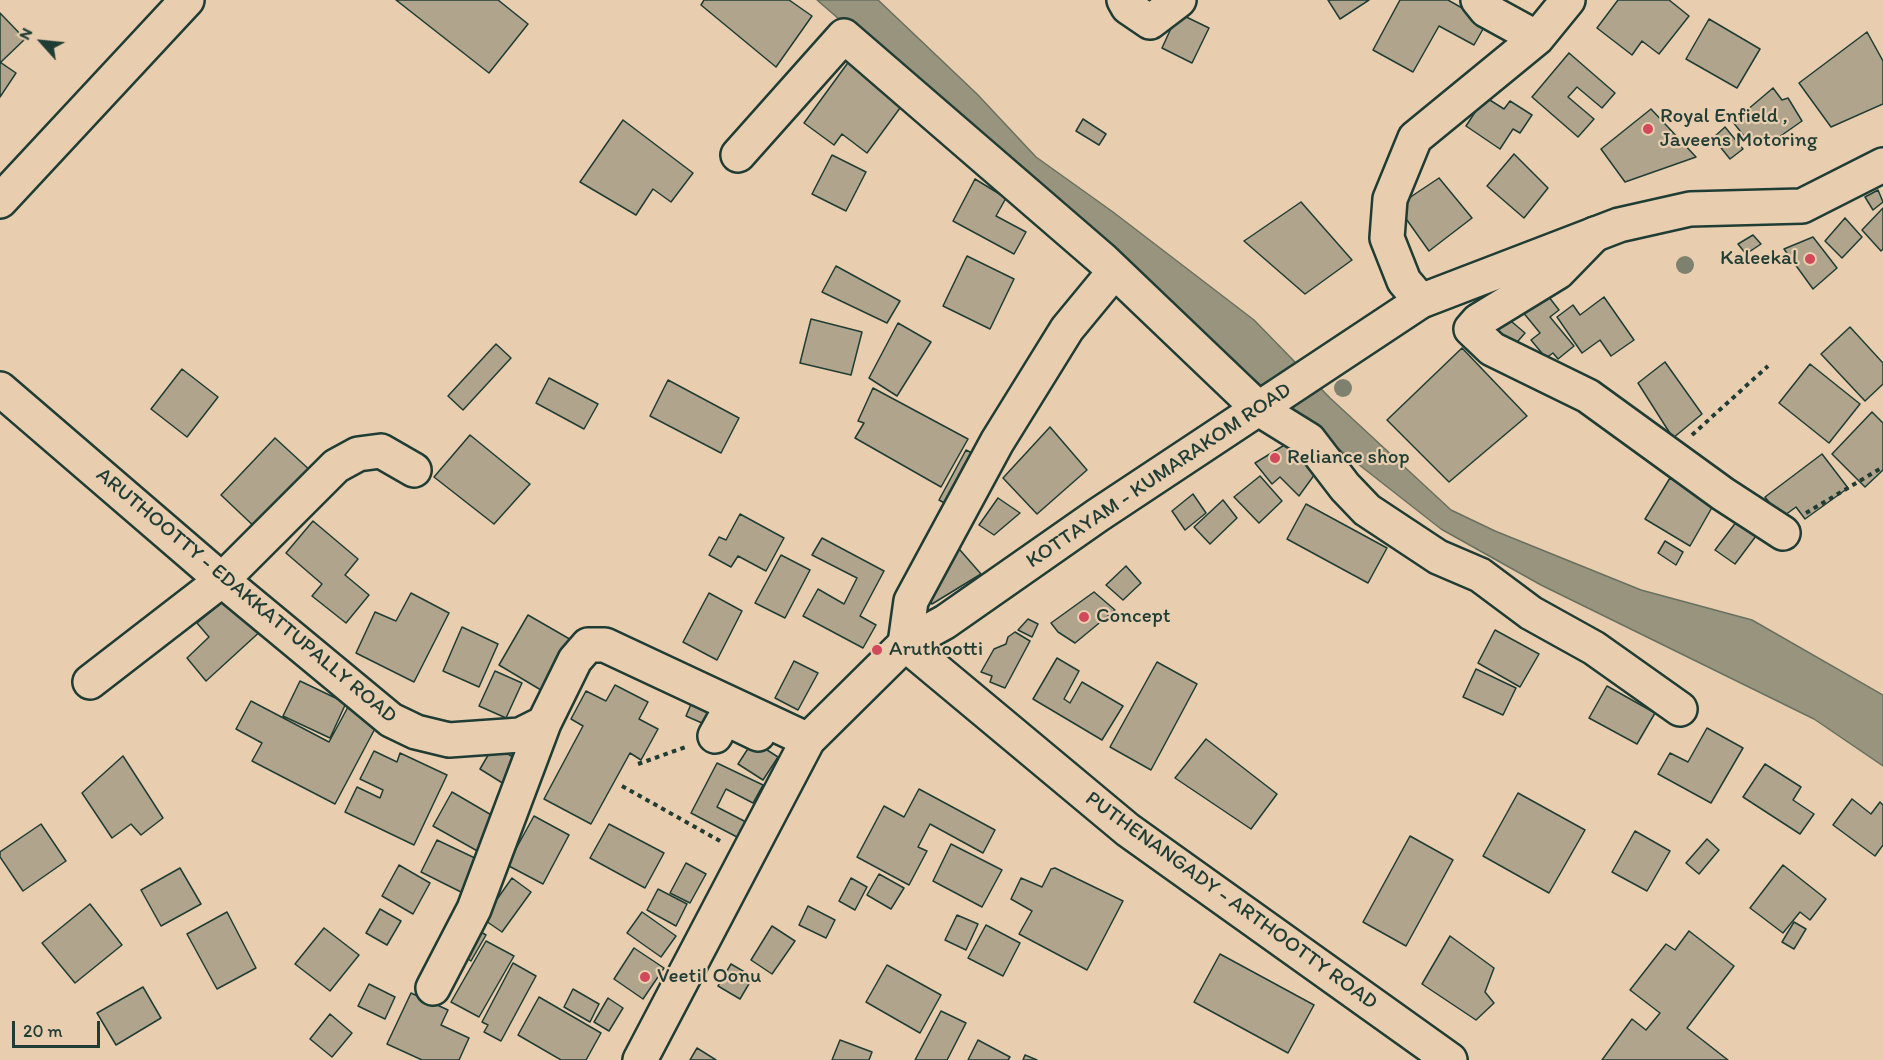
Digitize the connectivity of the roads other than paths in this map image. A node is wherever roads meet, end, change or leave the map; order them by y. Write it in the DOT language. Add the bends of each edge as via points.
graph roads {
  1 [pos="187,0"];
  2 [pos="1124,0"];
  3 [pos="1179,0"];
  4 [pos="1478,0"];
  5 [pos="1568,0"];
  6 [pos="1537,38"];
  7 [pos="738,155"];
  8 [pos="1883,165"];
  9 [pos="0,201"];
  10 [pos="1595,234"];
  11 [pos="1114,272"];
  12 [pos="1421,301"];
  13 [pos="0,389"];
  14 [pos="1262,407"];
  15 [pos="414,470"];
  16 [pos="1783,533"];
  17 [pos="222,580"];
  18 [pos="905,644"];
  19 [pos="90,682"];
  20 [pos="1680,709"];
  21 [pos="544,723"];
  22 [pos="715,736"];
  23 [pos="804,747"];
  24 [pos="433,988"];
  25 [pos="640,1060"];
  26 [pos="1450,1060"];
  1 -- 9 [label="street"];
  2 -- 3 [label="street" via="1150,22"];
  4 -- 6 [label="street" via="1486,10"];
  5 -- 6 [label="street"];
  6 -- 12 [label="street" via="1415,138 1390,199 1387,238 1404,281"];
  7 -- 11 [label="street" via="844,36"];
  8 -- 10 [label="street, KOTTAYAM - KUMARAKOM ROAD" via="1802,206 1690,208"];
  10 -- 12 [label="street, KOTTAYAM - KUMARAKOM ROAD"];
  10 -- 16 [label="street" via="1558,272 1478,321 1472,329 1492,349 1588,396"];
  11 -- 14 [label="street"];
  11 -- 18 [label="street" via="1067,329 997,442 911,601"];
  12 -- 14 [label="street, KOTTAYAM - KUMARAKOM ROAD"];
  13 -- 17 [label="street, ARUTHOOTTY - EDAKKATTUPALLY ROAD"];
  14 -- 18 [label="street, KOTTAYAM - KUMARAKOM ROAD" via="945,622"];
  14 -- 20 [label="street" via="1309,440 1367,510 1438,557 1480,575 1531,613 1594,648"];
  15 -- 17 [label="street" via="381,451 358,454 336,466"];
  17 -- 19 [label="street"];
  17 -- 21 [label="street, ARUTHOOTTY - EDAKKATTUPALLY ROAD" via="391,720 416,732 449,740 520,735"];
  18 -- 23 [label="street, KOTTAYAM - KUMARAKOM ROAD"];
  18 -- 26 [label="street, PUTHENANGADY - ARTHOOTTY ROAD" via="1128,830"];
  21 -- 23 [label="street" via="575,660 588,645 605,645"];
  21 -- 24 [label="street" via="474,909"];
  22 -- 23 [label="street" via="725,718"];
  23 -- 25 [label="street, KOTTAYAM - KUMARAKOM ROAD"];
}
